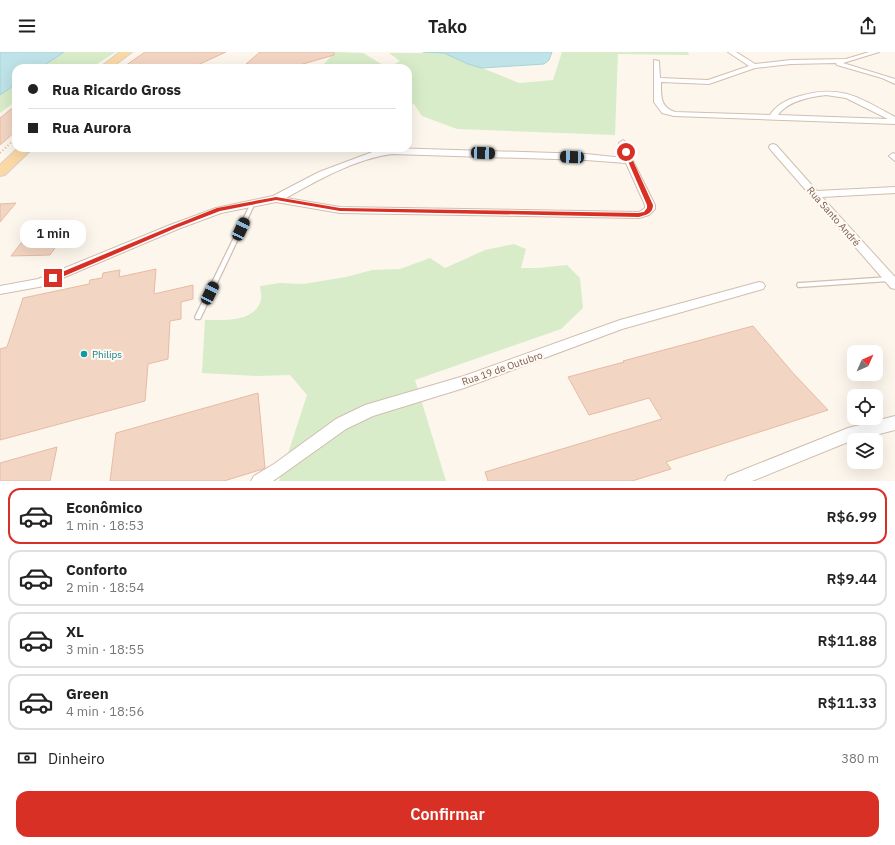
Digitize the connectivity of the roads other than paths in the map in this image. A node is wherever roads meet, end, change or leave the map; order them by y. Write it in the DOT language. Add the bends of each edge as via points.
graph roads {
  1 [pos="127,52"];
  2 [pos="137,52"];
  3 [pos="731,52"];
  4 [pos="876,52"];
  5 [pos="656,61"];
  6 [pos="833,62"];
  7 [pos="110,64"];
  8 [pos="120,64"];
  9 [pos="754,66"];
  10 [pos="657,80"];
  11 [pos="895,82"];
  12 [pos="773,117"];
  13 [pos="895,121"];
  14 [pos="623,143"];
  15 [pos="773,147"];
  16 [pos="12,148"];
  17 [pos="412,151"];
  18 [pos="22,152"];
  19 [pos="383,152"];
  20 [pos="0,159"];
  21 [pos="629,161"];
  22 [pos="0,172"];
  23 [pos="895,190"];
  24 [pos="815,194"];
  25 [pos="276,198"];
  26 [pos="253,203"];
  27 [pos="892,282"];
  28 [pos="800,285"];
  29 [pos="759,286"];
  30 [pos="0,290"];
  31 [pos="198,317"];
  32 [pos="895,423"];
  33 [pos="259,481"];
  34 [pos="733,481"];
  1 -- 7 [label="main road"];
  2 -- 8 [label="main road"];
  3 -- 9 [label="street"];
  4 -- 6 [label="street" via="853,60"];
  5 -- 10 [label="street"];
  6 -- 9 [label="street" via="791,62"];
  6 -- 11 [label="street"];
  9 -- 10 [label="street" via="709,82"];
  10 -- 12 [label="street" via="658,102 665,111 689,115"];
  12 -- 13 [label="street"];
  12 -- 13 [label="street" via="790,101 811,94 834,92 854,97"];
  14 -- 21 [label="street"];
  15 -- 24 [label="street, Rua Santo André"];
  16 -- 20 [label="main road"];
  17 -- 21 [label="street"];
  18 -- 22 [label="main road"];
  19 -- 25 [label="street" via="322,174"];
  21 -- 25 [label="street" via="650,205 646,213 639,215 340,210"];
  23 -- 24 [label="street"];
  24 -- 27 [label="street, Rua Santo André"];
  25 -- 26 [label="street"];
  26 -- 30 [label="street" via="219,210 40,283"];
  26 -- 31 [label="lane"];
  27 -- 28 [label="lane"];
  29 -- 33 [label="street, Rua 19 de Outubro" via="620,325 464,382 370,410 341,424"];
  32 -- 34 [label="street" via="848,435"];
}
